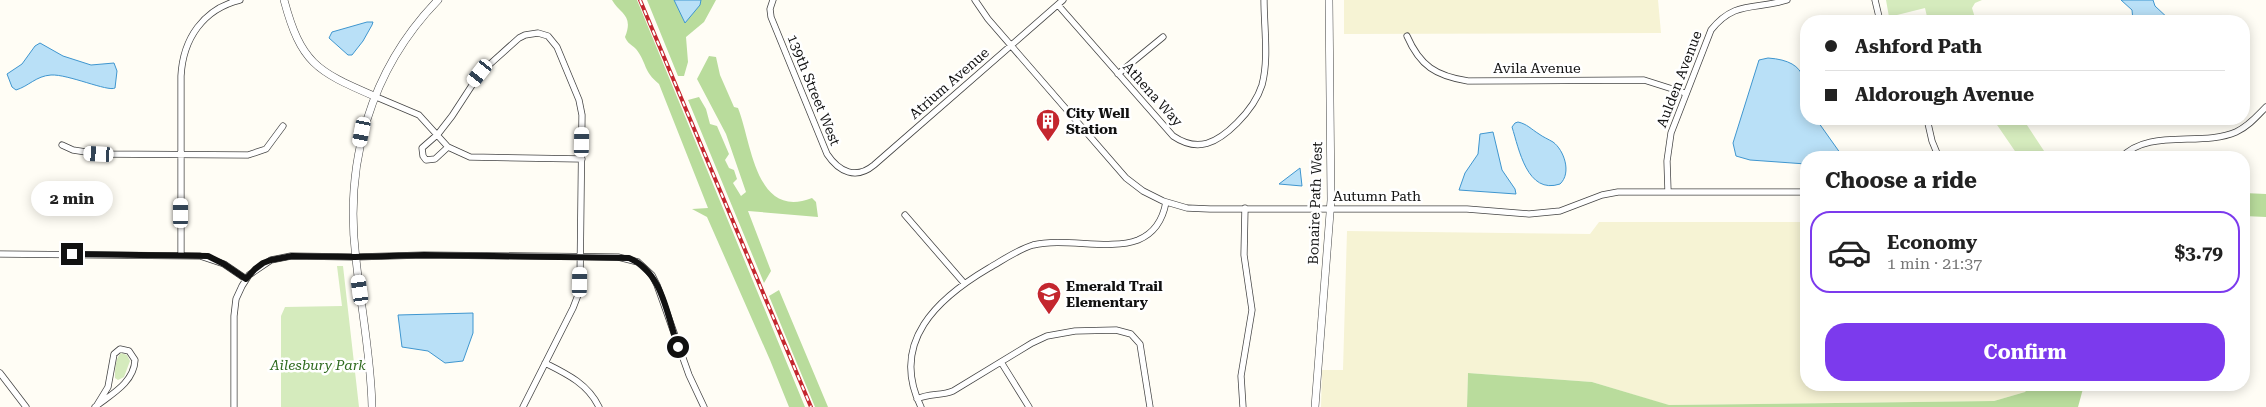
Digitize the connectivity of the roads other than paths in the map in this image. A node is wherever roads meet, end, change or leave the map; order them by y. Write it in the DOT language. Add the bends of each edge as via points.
graph roads {
  1 [pos="240,0"];
  2 [pos="284,0"];
  3 [pos="438,0"];
  4 [pos="772,0"];
  5 [pos="975,0"];
  6 [pos="1063,0"];
  7 [pos="1264,0"];
  8 [pos="1329,0"];
  9 [pos="1787,0"];
  10 [pos="1875,0"];
  11 [pos="225,2"];
  12 [pos="1058,5"];
  13 [pos="1879,15"];
  14 [pos="1407,36"];
  15 [pos="1163,37"];
  16 [pos="1011,46"];
  17 [pos="1118,74"];
  18 [pos="1685,93"];
  19 [pos="374,96"];
  20 [pos="2266,107"];
  21 [pos="2250,123"];
  22 [pos="1928,125"];
  23 [pos="2248,125"];
  24 [pos="283,126"];
  25 [pos="438,134"];
  26 [pos="62,145"];
  27 [pos="448,147"];
  28 [pos="1936,151"];
  29 [pos="2129,151"];
  30 [pos="181,154"];
  31 [pos="582,159"];
  32 [pos="846,172"];
  33 [pos="1668,191"];
  34 [pos="1800,192"];
  35 [pos="1166,202"];
  36 [pos="1244,208"];
  37 [pos="1330,209"];
  38 [pos="905,215"];
  39 [pos="0,254"];
  40 [pos="181,256"];
  41 [pos="355,257"];
  42 [pos="580,257"];
  43 [pos="246,279"];
  44 [pos="964,283"];
  45 [pos="1001,362"];
  46 [pos="545,363"];
  47 [pos="0,373"];
  48 [pos="917,398"];
  49 [pos="96,406"];
  50 [pos="26,407"];
  51 [pos="234,407"];
  52 [pos="372,407"];
  53 [pos="523,407"];
  54 [pos="599,407"];
  55 [pos="704,407"];
  56 [pos="922,407"];
  57 [pos="1029,407"];
  58 [pos="1150,407"];
  59 [pos="1244,407"];
  60 [pos="1315,407"];
  1 -- 11 [label="street"];
  2 -- 19 [label="street" via="294,34 312,61 338,81"];
  3 -- 19 [label="street" via="399,48"];
  4 -- 32 [label="street, 139th Street West" via="770,10 827,154 834,165"];
  5 -- 16 [label="street, Autumn Path"];
  6 -- 12 [label="street, Atrium Avenue"];
  7 -- 17 [label="street, Athena Way" via="1262,85 1249,110 1218,140 1196,145 1179,140"];
  8 -- 37 [label="street, Bonaire Path West"];
  9 -- 18 [label="street, Aulden Avenue" via="1745,6 1723,16 1708,35"];
  10 -- 13 [label="street"];
  11 -- 30 [label="street" via="203,20 186,48 181,76"];
  12 -- 16 [label="street, Atrium Avenue"];
  12 -- 17 [label="street, Athena Way"];
  14 -- 18 [label="street, Avila Avenue" via="1424,63 1455,79 1644,80"];
  15 -- 17 [label="street"];
  16 -- 32 [label="street, Atrium Avenue" via="870,169 854,174"];
  16 -- 35 [label="street, Autumn Path" via="1126,178"];
  18 -- 33 [label="street, Aulden Avenue" via="1669,142"];
  19 -- 25 [label="street" via="419,115"];
  19 -- 41 [label="street" via="362,132 355,172"];
  20 -- 21 [label="street"];
  22 -- 28 [label="street"];
  23 -- 29 [label="street" via="2236,132 2208,138 2145,143"];
  24 -- 30 [label="street" via="271,144 254,154"];
  25 -- 27 [label="street"];
  25 -- 27 [label="street" via="422,148 426,160 435,159"];
  25 -- 31 [label="street" via="471,84 498,54 525,35 538,33 546,35 557,47 581,107"];
  26 -- 30 [label="street" via="86,153"];
  27 -- 31 [label="street" via="477,158"];
  30 -- 40 [label="street"];
  31 -- 42 [label="street"];
  33 -- 34 [label="street, Autumn Path"];
  33 -- 37 [label="street, Autumn Path" via="1618,192 1560,211 1538,214 1466,209"];
  35 -- 36 [label="street, Autumn Path" via="1187,208"];
  35 -- 44 [label="street" via="1163,218 1155,229 1140,239 1128,243 1053,242 1033,245"];
  36 -- 37 [label="street, Autumn Path"];
  36 -- 59 [label="street" via="1244,255 1252,310 1241,376"];
  37 -- 60 [label="street, Bonaire Path West"];
  38 -- 44 [label="street"];
  39 -- 40 [label="street"];
  40 -- 43 [label="street" via="216,259"];
  41 -- 42 [label="street"];
  41 -- 43 [label="street" via="281,257 263,263"];
  41 -- 52 [label="street"];
  42 -- 46 [label="street" via="578,295"];
  42 -- 55 [label="street" via="629,258 652,275"];
  43 -- 51 [label="street" via="238,292 235,308"];
  44 -- 48 [label="street" via="940,302 918,335 911,372"];
  45 -- 48 [label="street" via="947,394"];
  45 -- 57 [label="street"];
  45 -- 58 [label="street" via="1052,334 1116,330 1131,334 1140,344"];
  46 -- 53 [label="street"];
  46 -- 54 [label="street" via="579,382"];
  47 -- 50 [label="street"];
  48 -- 56 [label="street"];
  49 -- 49 [label="street" via="130,377 135,360 130,351 119,349 114,354 108,387"];
}
